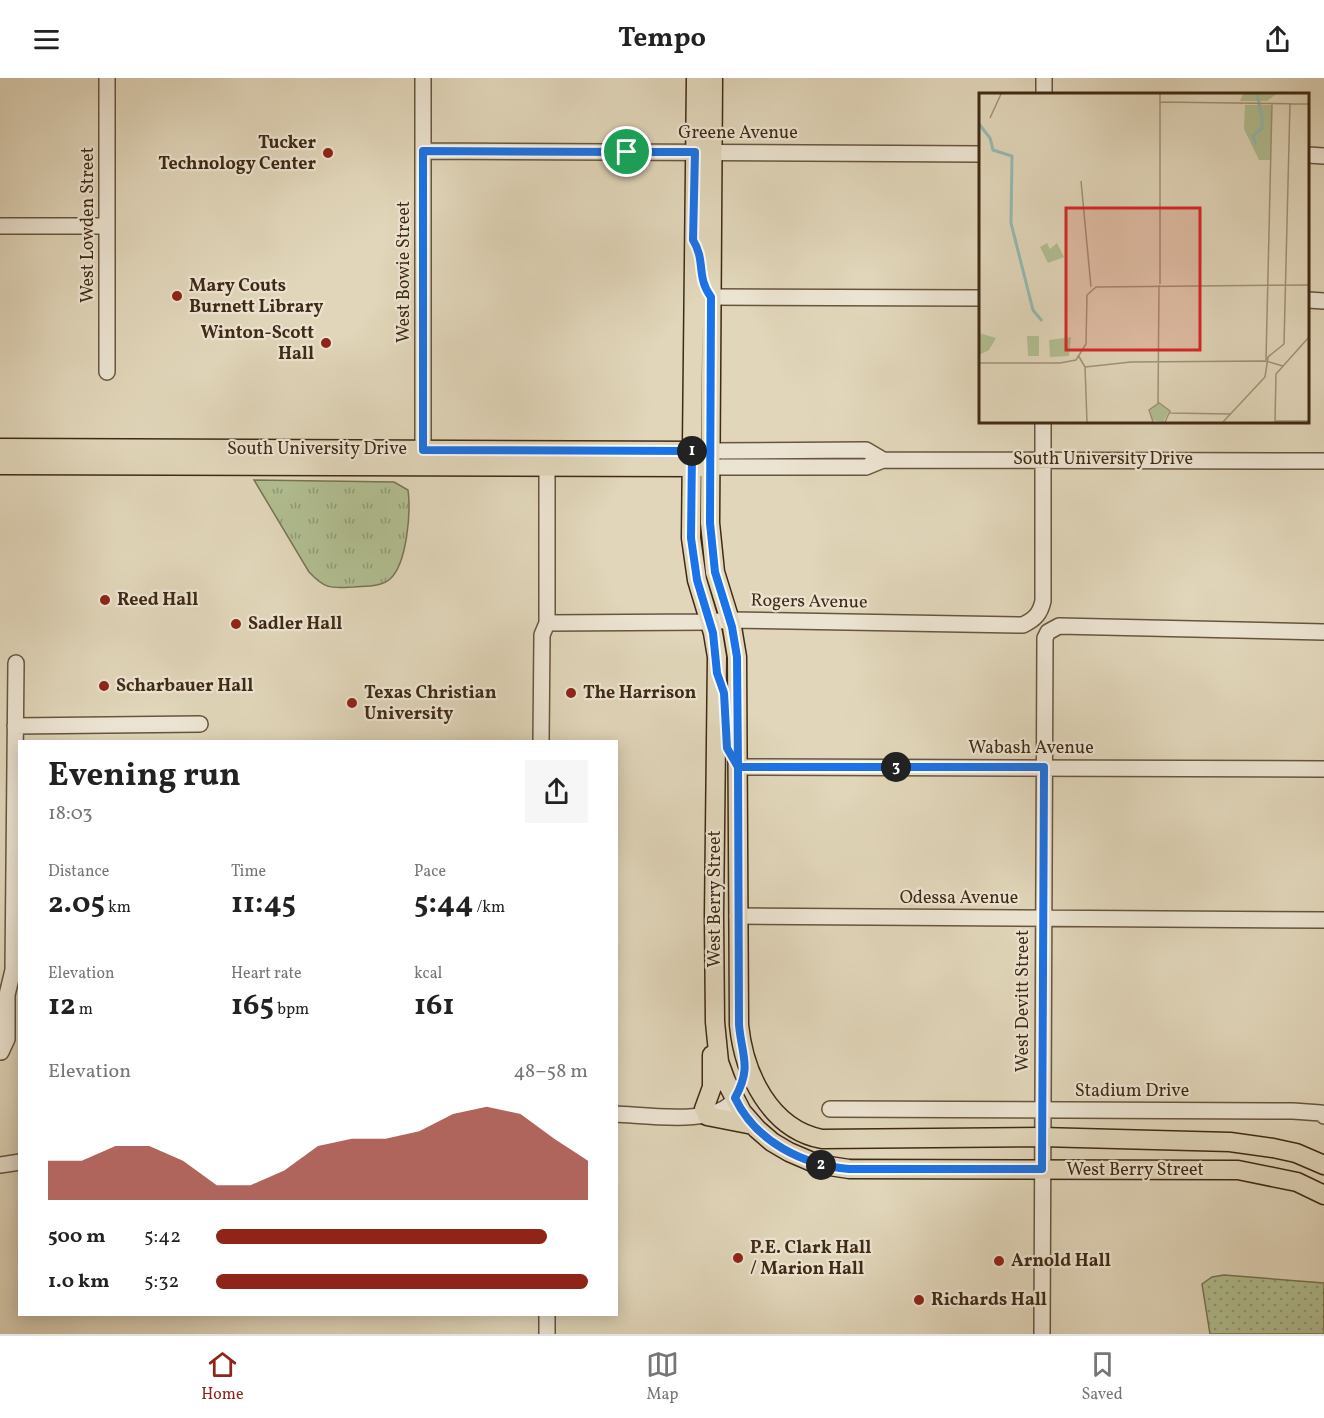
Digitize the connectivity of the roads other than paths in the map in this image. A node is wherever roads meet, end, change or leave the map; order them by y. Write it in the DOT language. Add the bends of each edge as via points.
graph roads {
  1 [pos="107,78"];
  2 [pos="423,78"];
  3 [pos="696,78"];
  4 [pos="713,78"];
  5 [pos="423,151"];
  6 [pos="704,152"];
  7 [pos="979,154"];
  8 [pos="0,226"];
  9 [pos="107,226"];
  10 [pos="693,240"];
  11 [pos="711,297"];
  12 [pos="979,298"];
  13 [pos="1309,300"];
  14 [pos="1324,301"];
  15 [pos="107,372"];
  16 [pos="1043,423"];
  17 [pos="0,448"];
  18 [pos="423,458"];
  19 [pos="691,459"];
  20 [pos="710,459"];
  21 [pos="1043,459"];
  22 [pos="1324,461"];
  23 [pos="0,465"];
  24 [pos="547,466"];
  25 [pos="693,548"];
  26 [pos="730,620"];
  27 [pos="710,622"];
  28 [pos="547,623"];
  29 [pos="1324,632"];
  30 [pos="16,663"];
  31 [pos="717,673"];
  32 [pos="200,724"];
  33 [pos="15,726"];
  34 [pos="541,740"];
  35 [pos="738,767"];
  36 [pos="1044,767"];
  37 [pos="1324,769"];
  38 [pos="716,773"];
  39 [pos="8,848"];
  40 [pos="737,854"];
  41 [pos="737,916"];
  42 [pos="1043,918"];
  43 [pos="1324,920"];
  44 [pos="715,999"];
  45 [pos="1,1052"];
  46 [pos="746,1064"];
  47 [pos="735,1098"];
  48 [pos="830,1109"];
  49 [pos="1043,1110"];
  50 [pos="705,1112"];
  51 [pos="618,1114"];
  52 [pos="1324,1116"];
  53 [pos="781,1119"];
  54 [pos="753,1125"];
  55 [pos="1041,1137"];
  56 [pos="18,1162"];
  57 [pos="0,1165"];
  58 [pos="1324,1165"];
  59 [pos="1042,1169"];
  60 [pos="1324,1195"];
  61 [pos="547,1316"];
  62 [pos="547,1334"];
  63 [pos="1042,1334"];
  1 -- 9 [label="street, West Lowden Street"];
  2 -- 5 [label="street, West Bowie Street"];
  3 -- 6 [label="main road, West Berry Street"];
  4 -- 6 [label="main road, West Berry Street"];
  5 -- 6 [label="street, Greene Avenue"];
  5 -- 18 [label="street, West Bowie Street"];
  6 -- 7 [label="street, Greene Avenue"];
  6 -- 10 [label="main road, West Berry Street"];
  6 -- 11 [label="main road, West Berry Street"];
  8 -- 9 [label="street"];
  9 -- 15 [label="street, West Lowden Street"];
  10 -- 11 [label="main road" via="700,251 704,288"];
  10 -- 19 [label="main road, West Berry Street"];
  11 -- 12 [label="street"];
  11 -- 20 [label="main road, West Berry Street"];
  13 -- 14 [label="street"];
  16 -- 21 [label="street"];
  17 -- 18 [label="main road, South University Drive"];
  18 -- 19 [label="main road, South University Drive"];
  18 -- 23 [label="main road, South University Drive"];
  18 -- 24 [label="main road, South University Drive"];
  19 -- 20 [label="main road, South University Drive"];
  19 -- 24 [label="main road, South University Drive"];
  19 -- 25 [label="main road, West Berry Street"];
  20 -- 21 [label="street, South University Drive" via="866,467 883,460"];
  20 -- 26 [label="main road, West Berry Street" via="712,549 719,589"];
  21 -- 22 [label="street, South University Drive"];
  21 -- 26 [label="street, Rogers Avenue" via="1043,601 1034,620 1023,625"];
  24 -- 28 [label="street"];
  25 -- 26 [label="main road" via="719,617"];
  25 -- 27 [label="main road, West Berry Street" via="697,580"];
  26 -- 27 [label="street, Rogers Avenue"];
  26 -- 35 [label="main road, West Berry Street" via="738,669"];
  27 -- 28 [label="street, Rogers Avenue"];
  27 -- 31 [label="main road, West Berry Street"];
  28 -- 34 [label="street" via="542,635"];
  29 -- 36 [label="street, West Devitt Street" via="1059,626 1048,632 1044,645"];
  30 -- 33 [label="street"];
  31 -- 35 [label="main road" via="724,693 727,748"];
  31 -- 38 [label="main road, West Berry Street"];
  32 -- 33 [label="street"];
  33 -- 39 [label="street"];
  35 -- 36 [label="street, Wabash Avenue"];
  35 -- 40 [label="main road, West Berry Street"];
  36 -- 37 [label="street, Wabash Avenue"];
  36 -- 42 [label="street, West Devitt Street"];
  38 -- 40 [label="main road" via="727,785 729,840"];
  38 -- 44 [label="main road, West Berry Street"];
  39 -- 45 [label="street" via="13,970 7,995 7,1039"];
  40 -- 41 [label="main road, West Berry Street"];
  41 -- 42 [label="street, Odessa Avenue"];
  41 -- 46 [label="main road, West Berry Street" via="739,1025"];
  42 -- 43 [label="street, Odessa Avenue"];
  42 -- 49 [label="street, West Devitt Street"];
  44 -- 47 [label="main road, West Berry Street" via="719,1062"];
  44 -- 50 [label="main road" via="712,1087"];
  46 -- 47 [label="main road"];
  46 -- 53 [label="main road, West Berry Street"];
  47 -- 50 [label="street" via="730,1106"];
  47 -- 53 [label="main road" via="756,1102"];
  47 -- 54 [label="main road, West Berry Street"];
  48 -- 49 [label="street, Stadium Drive"];
  49 -- 52 [label="street, Stadium Drive" via="1293,1111"];
  49 -- 55 [label="street, West Devitt Street"];
  50 -- 51 [label="street" via="686,1116"];
  50 -- 54 [label="main road"];
  53 -- 55 [label="main road, West Berry Street" via="805,1134 829,1139"];
  54 -- 59 [label="main road, West Berry Street" via="789,1152 832,1167"];
  55 -- 58 [label="main road, West Berry Street" via="1230,1142 1296,1153"];
  55 -- 59 [label="street, West Devitt Street"];
  56 -- 57 [label="street"];
  59 -- 60 [label="main road, West Berry Street" via="1238,1170 1297,1182"];
  59 -- 63 [label="street, West Devitt Street"];
  61 -- 62 [label="street"];
}
